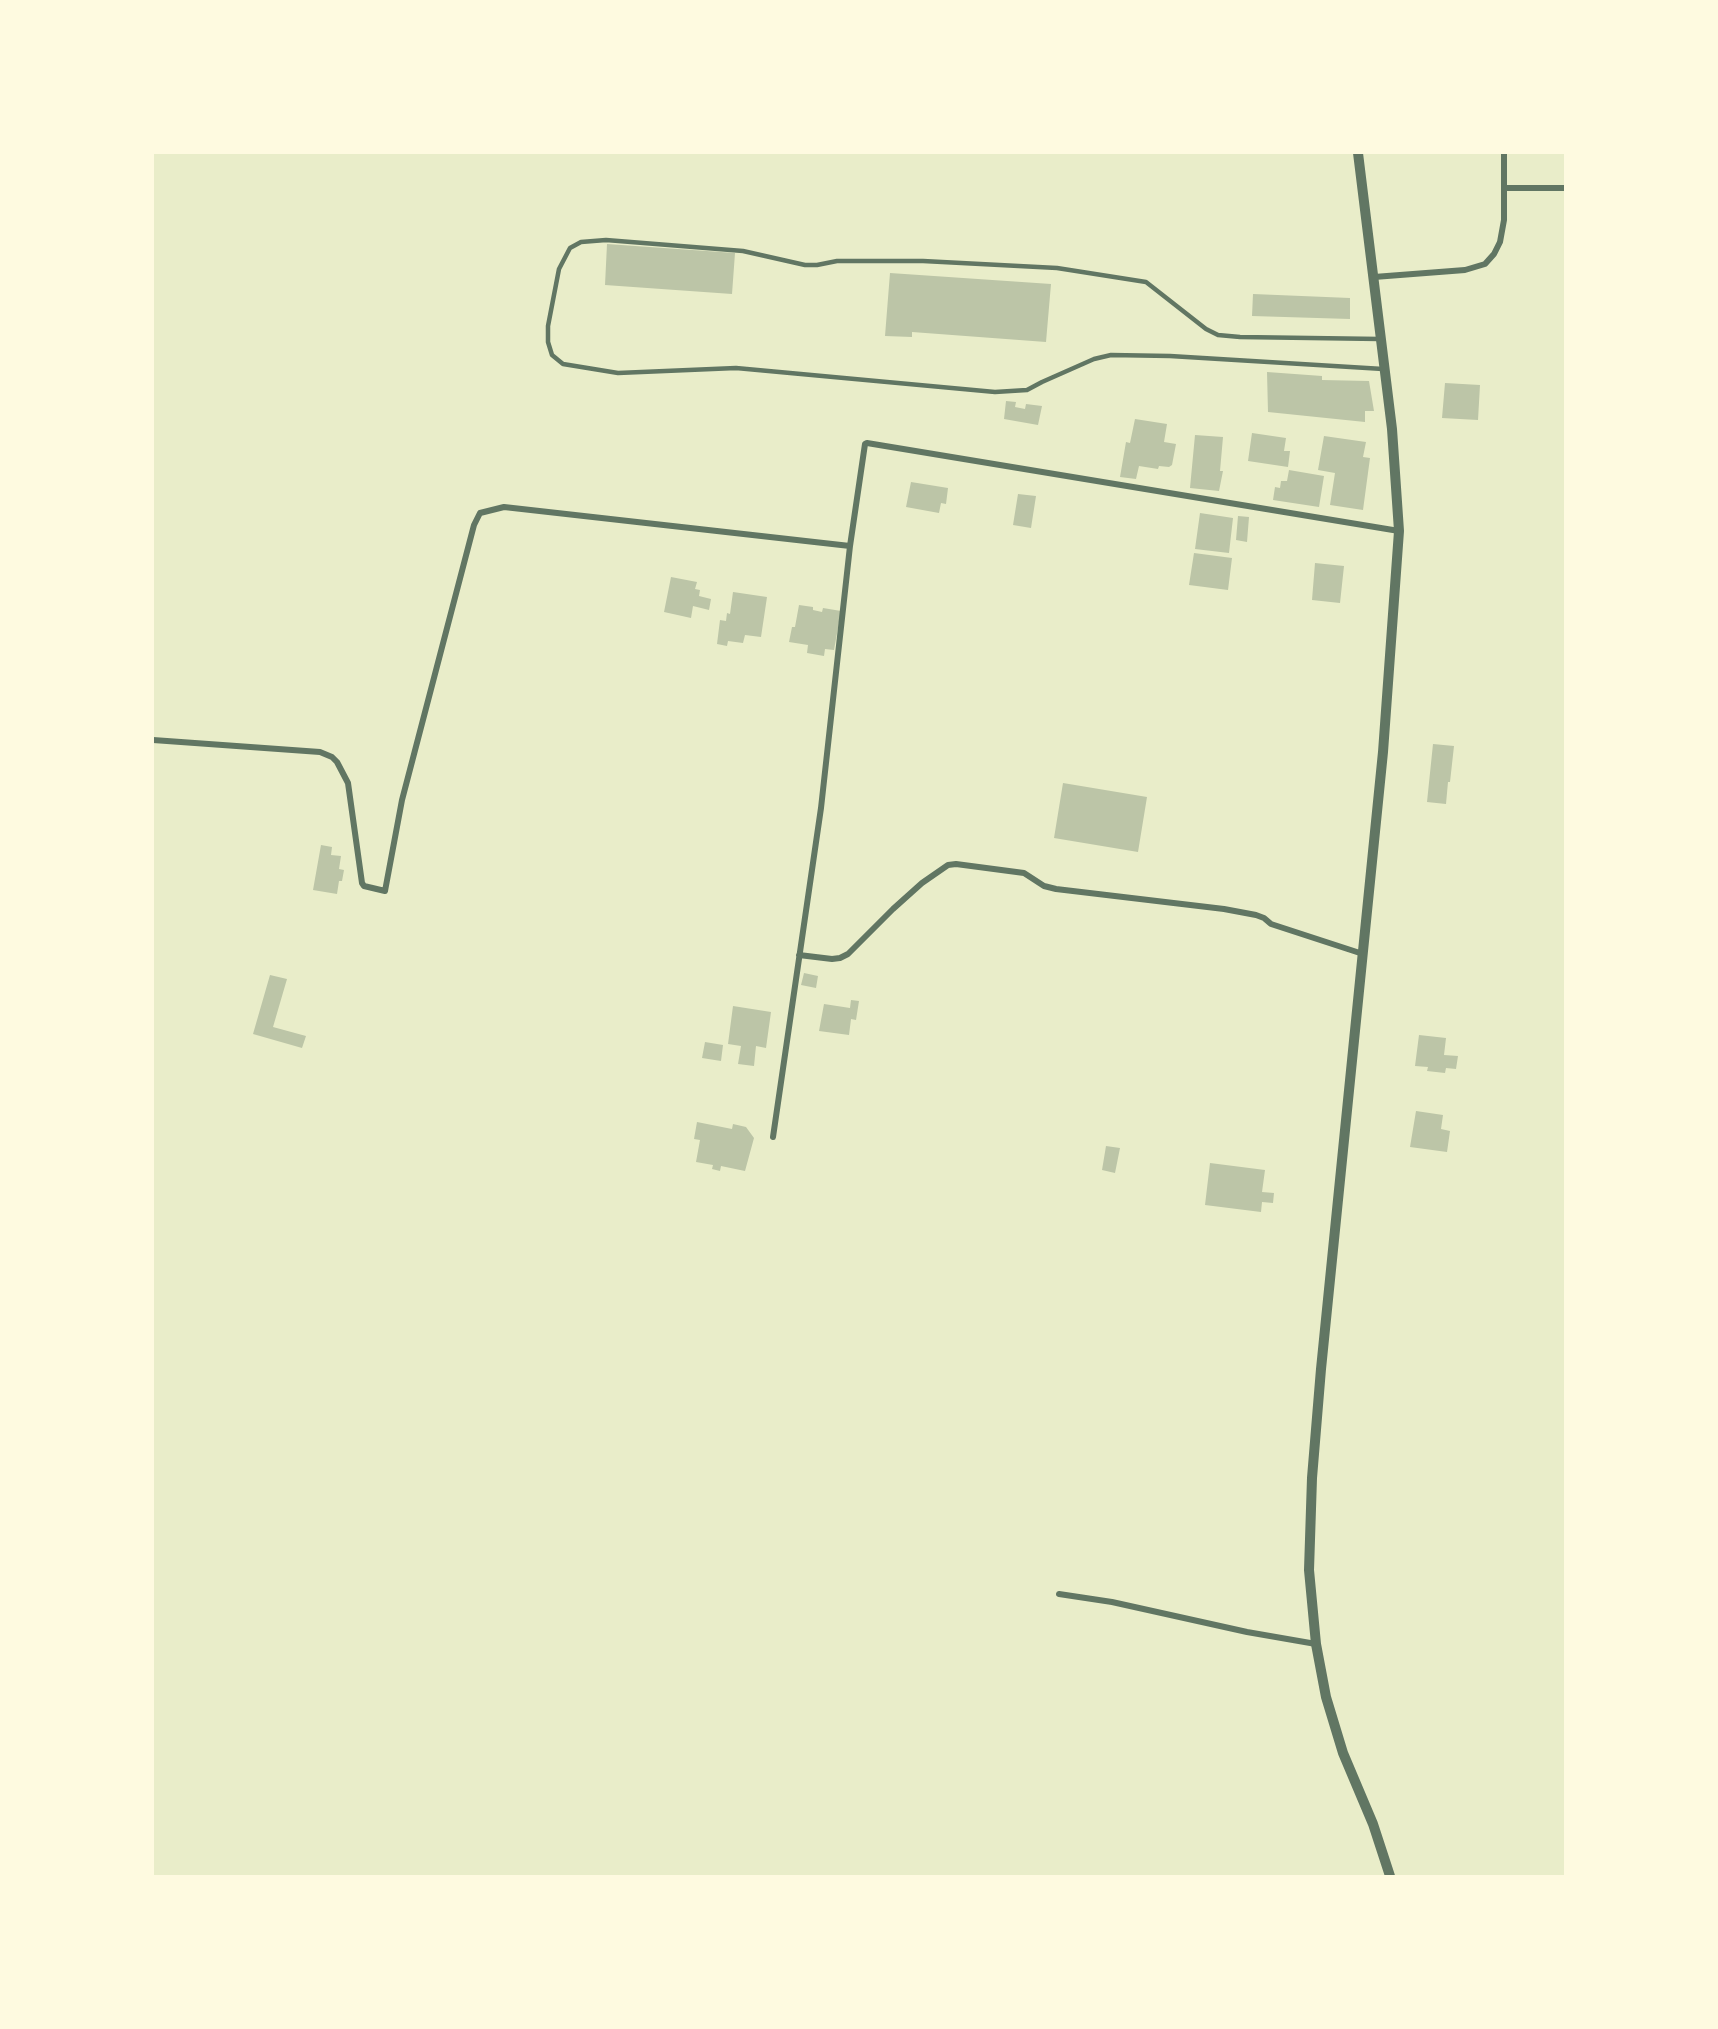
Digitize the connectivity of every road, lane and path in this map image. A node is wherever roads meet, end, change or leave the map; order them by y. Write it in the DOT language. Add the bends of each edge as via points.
graph roads {
  1 [pos="1358,153"];
  2 [pos="1504,153"];
  3 [pos="1504,188"];
  4 [pos="1565,188"];
  5 [pos="1374,277"];
  6 [pos="1381,339"];
  7 [pos="1385,369"];
  8 [pos="1399,531"];
  9 [pos="850,546"];
  10 [pos="153,740"];
  11 [pos="1364,954"];
  12 [pos="799,955"];
  13 [pos="773,1137"];
  14 [pos="1059,1594"];
  15 [pos="1316,1644"];
  16 [pos="1390,1876"];
  1 -- 5 [label="street"];
  2 -- 3 [label="street"];
  3 -- 4 [label="street"];
  3 -- 5 [label="street" via="1500,242 1485,264 1466,270"];
  5 -- 6 [label="street"];
  6 -- 7 [label="street"];
  6 -- 7 [label="lane" via="1218,334 1146,282 1057,268 912,260 805,265 743,251 606,240 581,242 570,248 559,269 548,326 552,355 563,364 618,373 736,368 994,392 1027,390 1111,355"];
  7 -- 8 [label="street"];
  8 -- 9 [label="street" via="867,443"];
  8 -- 11 [label="street"];
  9 -- 10 [label="street" via="504,507 480,513 402,800 385,891 362,883 348,783 332,757 314,751"];
  9 -- 12 [label="street" via="821,808"];
  11 -- 12 [label="street" via="1271,924 1256,915 1056,889 1024,873 956,864 948,865 922,883 848,954 832,959"];
  11 -- 15 [label="street" via="1312,1478 1309,1570"];
  12 -- 13 [label="street"];
  14 -- 15 [label="street"];
  15 -- 16 [label="street" via="1326,1697 1343,1753"];
}
